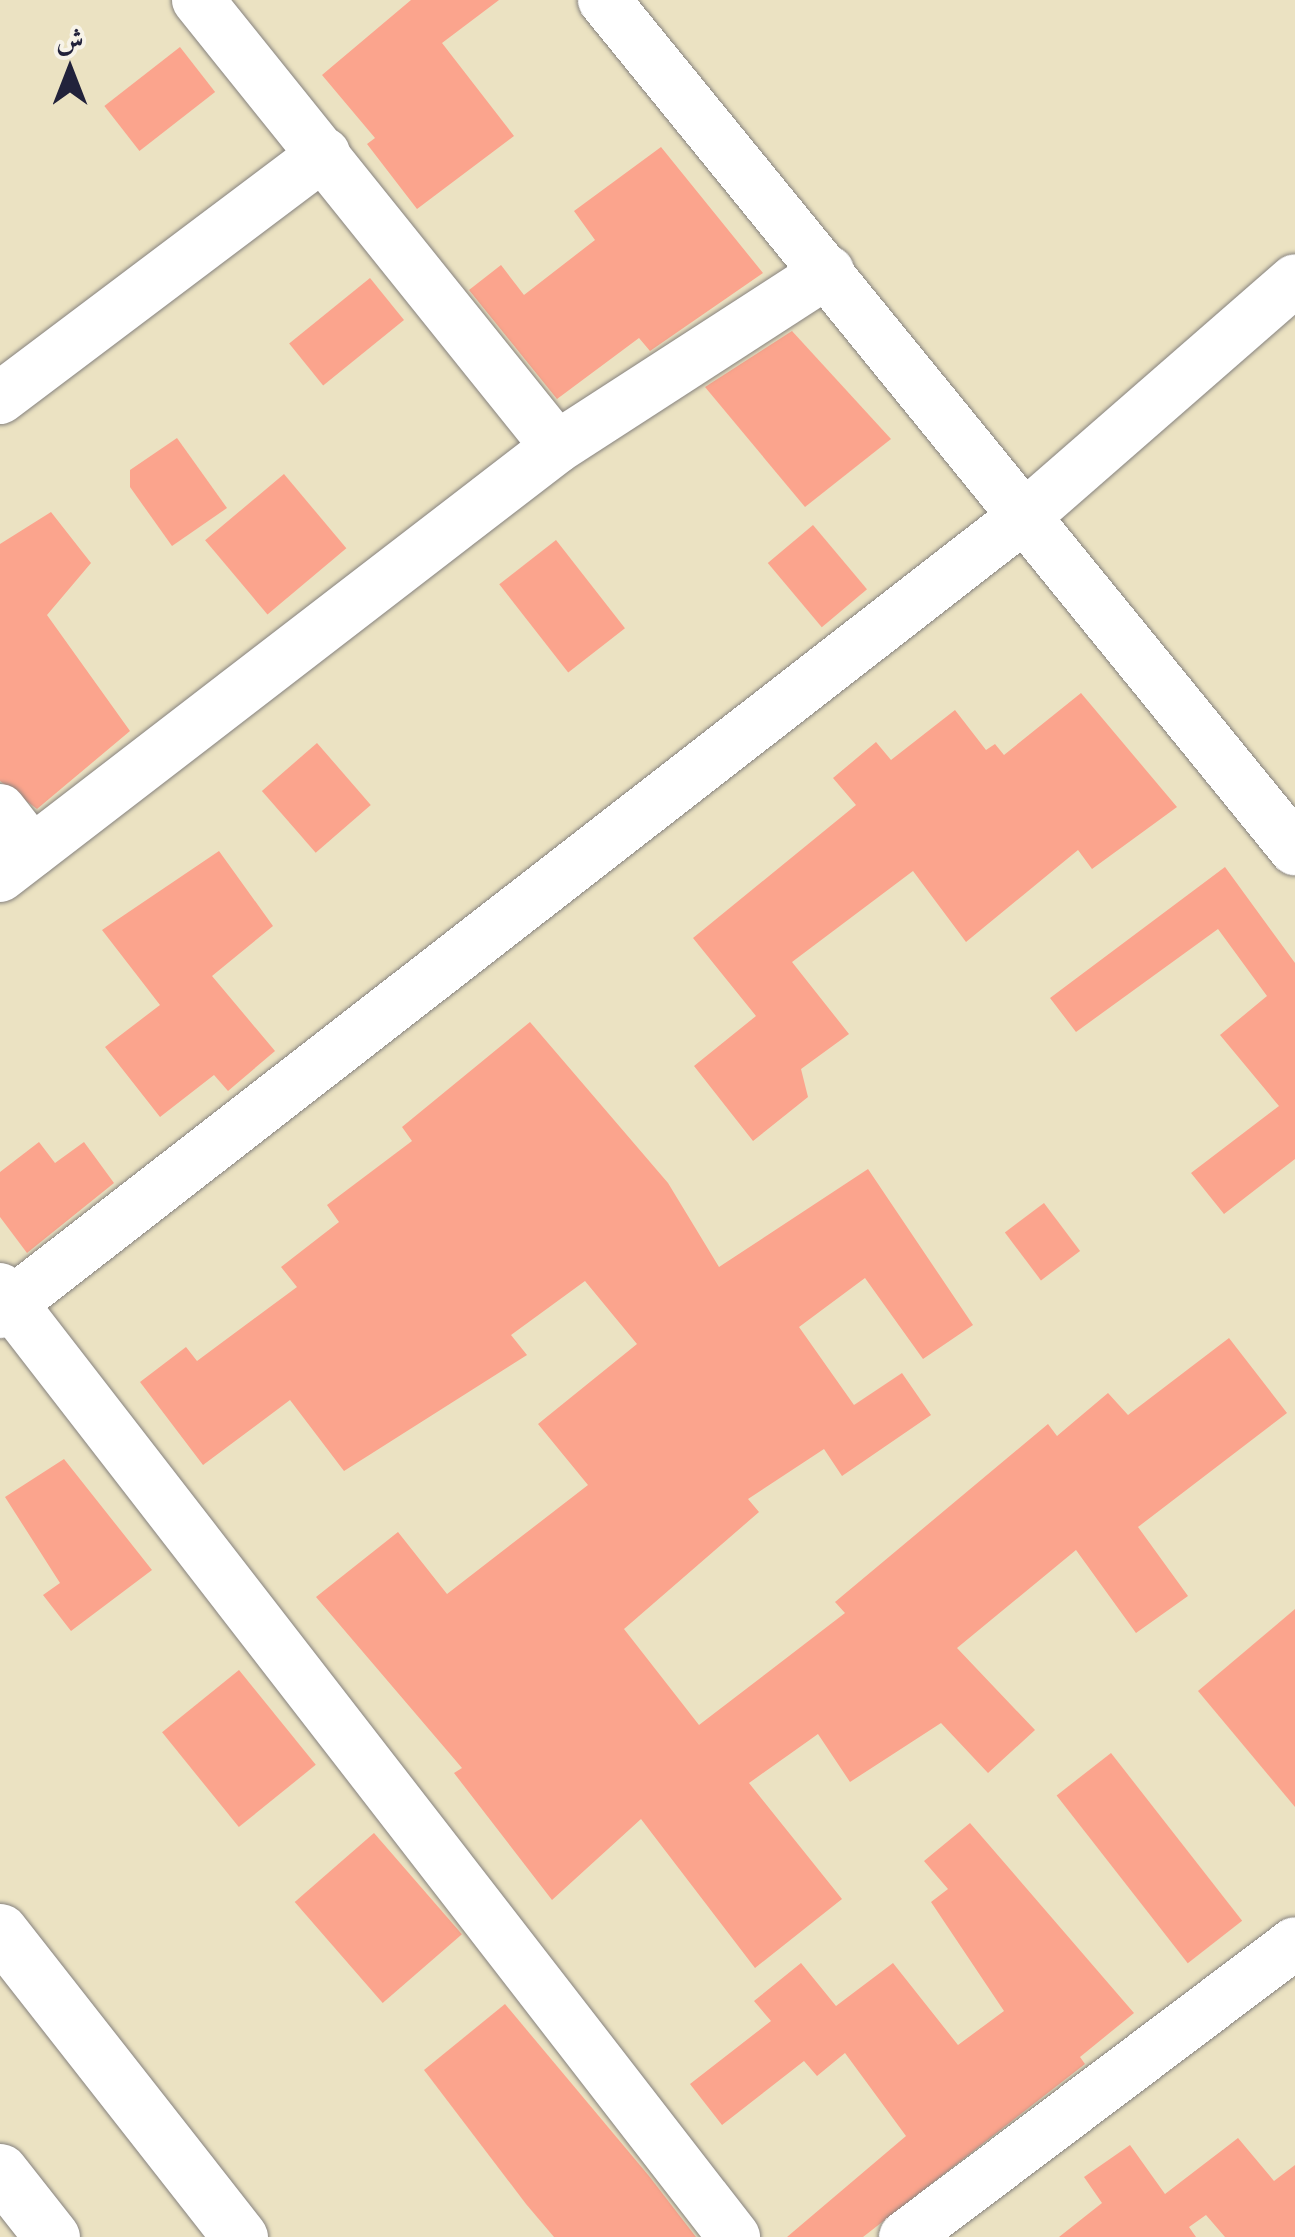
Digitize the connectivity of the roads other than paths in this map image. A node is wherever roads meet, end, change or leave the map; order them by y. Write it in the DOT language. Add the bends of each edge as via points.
graph roads {
  1 [pos="198,0"];
  2 [pos="604,0"];
  3 [pos="324,154"];
  4 [pos="828,272"];
  5 [pos="1295,280"];
  6 [pos="0,398"];
  7 [pos="557,447"];
  8 [pos="1026,515"];
  9 [pos="0,810"];
  10 [pos="1295,850"];
  11 [pos="16,864"];
  12 [pos="4,1301"];
  13 [pos="0,1930"];
  14 [pos="1295,1943"];
  15 [pos="0,2172"];
  16 [pos="52,2237"];
  17 [pos="240,2237"];
  18 [pos="734,2237"];
  19 [pos="905,2237"];
  1 -- 3 [label="street"];
  2 -- 4 [label="street"];
  3 -- 6 [label="street"];
  3 -- 7 [label="street"];
  4 -- 7 [label="street"];
  4 -- 8 [label="street"];
  5 -- 8 [label="street"];
  7 -- 11 [label="street"];
  8 -- 10 [label="street"];
  8 -- 12 [label="street"];
  9 -- 11 [label="street"];
  12 -- 18 [label="street"];
  13 -- 17 [label="street"];
  14 -- 19 [label="street"];
  15 -- 16 [label="street"];
}
